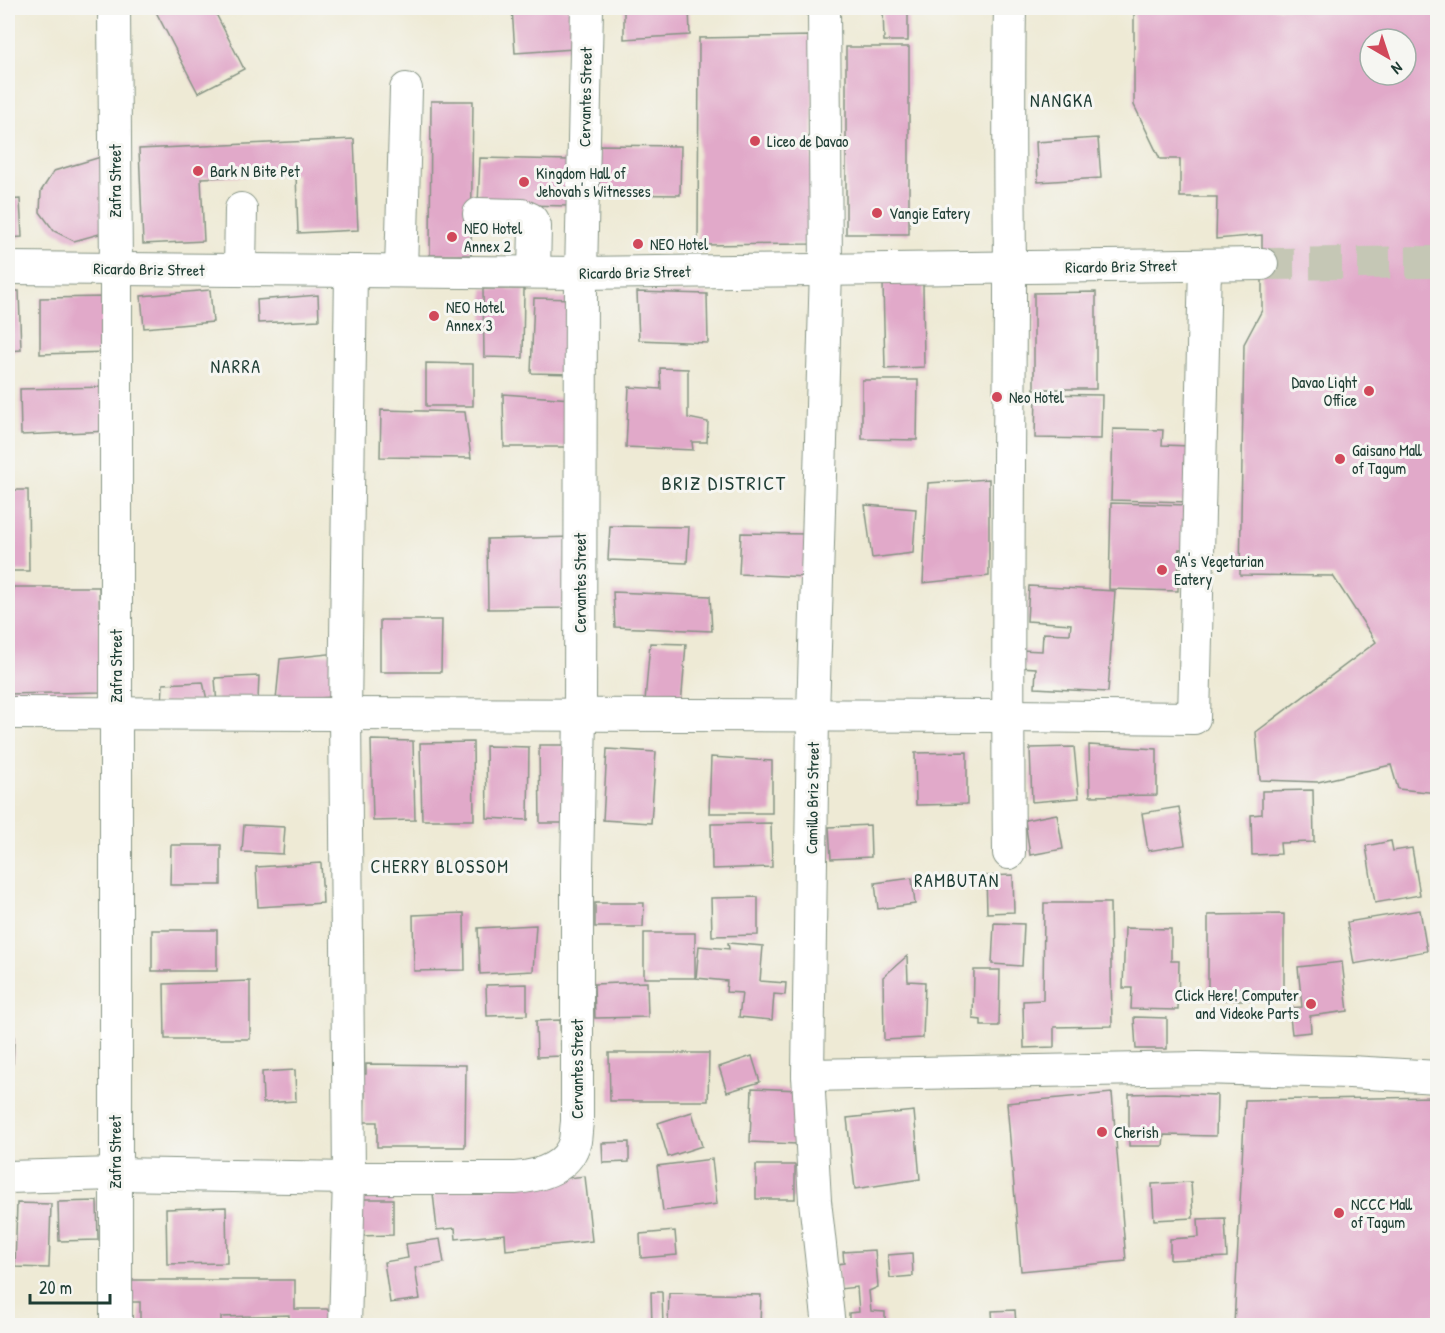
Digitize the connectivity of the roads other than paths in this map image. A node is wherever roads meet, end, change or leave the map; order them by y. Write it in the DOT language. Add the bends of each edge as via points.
graph roads {
  1 [pos="114,8"];
  2 [pos="587,8"];
  3 [pos="825,8"];
  4 [pos="1011,8"];
  5 [pos="406,89"];
  6 [pos="241,209"];
  7 [pos="479,214"];
  8 [pos="1262,264"];
  9 [pos="1205,265"];
  10 [pos="1010,267"];
  11 [pos="8,268"];
  12 [pos="116,268"];
  13 [pos="826,269"];
  14 [pos="240,270"];
  15 [pos="351,271"];
  16 [pos="401,271"];
  17 [pos="534,272"];
  18 [pos="581,273"];
  19 [pos="8,713"];
  20 [pos="116,713"];
  21 [pos="345,714"];
  22 [pos="580,715"];
  23 [pos="813,715"];
  24 [pos="1007,716"];
  25 [pos="1009,853"];
  26 [pos="808,1075"];
  27 [pos="1437,1077"];
  28 [pos="115,1174"];
  29 [pos="8,1177"];
  30 [pos="349,1178"];
  31 [pos="116,1326"];
  32 [pos="345,1326"];
  33 [pos="829,1326"];
  1 -- 12 [label="street, Zafra Street"];
  2 -- 18 [label="street, Cervantes Street"];
  3 -- 13 [label="street, Camillo Briz Street"];
  4 -- 10 [label="street"];
  5 -- 16 [label="street"];
  6 -- 14 [label="street"];
  7 -- 17 [label="street" via="522,215 531,219 535,226"];
  8 -- 9 [label="street, Ricardo Briz Street"];
  9 -- 10 [label="street, Ricardo Briz Street"];
  9 -- 24 [label="street" via="1194,718"];
  10 -- 13 [label="street, Ricardo Briz Street"];
  10 -- 24 [label="street"];
  11 -- 12 [label="street, Ricardo Briz Street"];
  12 -- 14 [label="street, Ricardo Briz Street"];
  12 -- 20 [label="street, Zafra Street"];
  13 -- 18 [label="street, Ricardo Briz Street"];
  13 -- 23 [label="street, Camillo Briz Street"];
  14 -- 15 [label="street, Ricardo Briz Street"];
  15 -- 16 [label="street, Ricardo Briz Street"];
  15 -- 21 [label="street"];
  16 -- 17 [label="street, Ricardo Briz Street"];
  17 -- 18 [label="street, Ricardo Briz Street"];
  18 -- 22 [label="street, Cervantes Street"];
  19 -- 20 [label="street"];
  20 -- 21 [label="street"];
  20 -- 28 [label="street, Zafra Street"];
  21 -- 22 [label="street"];
  21 -- 30 [label="street"];
  22 -- 23 [label="street"];
  22 -- 30 [label="street, Cervantes Street" via="575,1142 554,1169 535,1176"];
  23 -- 24 [label="street"];
  23 -- 26 [label="street, Camillo Briz Street"];
  24 -- 25 [label="street"];
  26 -- 27 [label="street" via="1198,1068"];
  26 -- 33 [label="street, Camillo Briz Street" via="815,1202"];
  28 -- 29 [label="street"];
  28 -- 30 [label="street"];
  28 -- 31 [label="street, Zafra Street"];
  30 -- 32 [label="street"];
}
